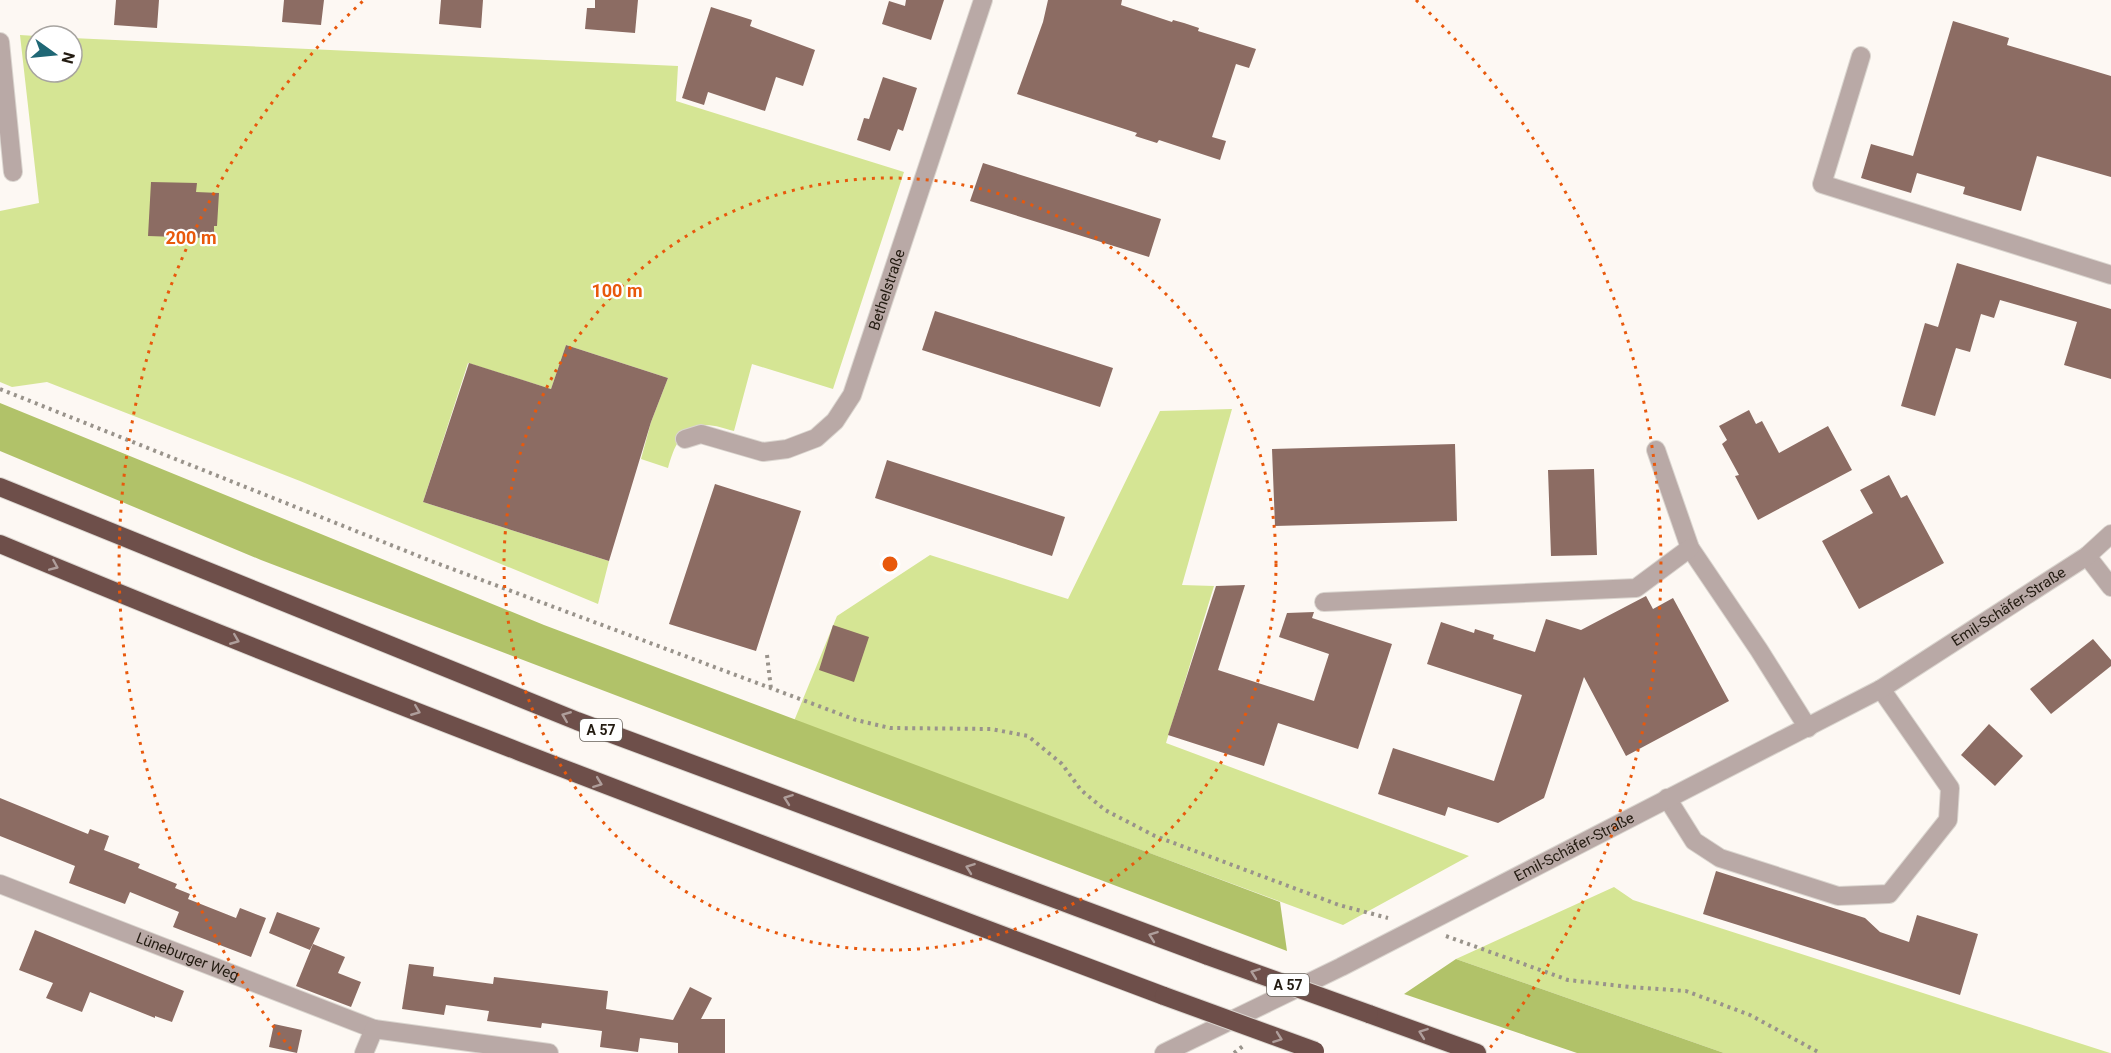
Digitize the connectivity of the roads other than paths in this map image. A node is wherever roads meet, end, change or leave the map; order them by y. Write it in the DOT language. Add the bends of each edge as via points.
graph roads {
  1 [pos="983,0"];
  2 [pos="0,42"];
  3 [pos="1862,56"];
  4 [pos="13,172"];
  5 [pos="2111,275"];
  6 [pos="685,440"];
  7 [pos="1656,450"];
  8 [pos="0,487"];
  9 [pos="2111,534"];
  10 [pos="0,544"];
  11 [pos="1690,548"];
  12 [pos="2086,556"];
  13 [pos="2111,587"];
  14 [pos="1324,602"];
  15 [pos="1881,689"];
  16 [pos="1808,728"];
  17 [pos="1667,798"];
  18 [pos="0,884"];
  19 [pos="374,1029"];
  20 [pos="1318,1052"];
  21 [pos="364,1053"];
  22 [pos="549,1053"];
  23 [pos="1164,1053"];
  24 [pos="1477,1053"];
  1 -- 6 [label="street, Bethelstraße" via="852,395 835,421 816,438 763,452 701,434"];
  2 -- 4 [label="street"];
  3 -- 5 [label="street" via="1822,184"];
  7 -- 11 [label="street"];
  24 -- 8 [label="highway, A 57, one-way, bridge" via="577,721"];
  9 -- 12 [label="street, Emil-Schäfer-Straße"];
  10 -- 20 [label="highway, one-way, bridge" via="547,763"];
  11 -- 14 [label="street" via="1636,588"];
  11 -- 16 [label="street"];
  12 -- 13 [label="street"];
  12 -- 15 [label="street, Emil-Schäfer-Straße"];
  15 -- 16 [label="street, Emil-Schäfer-Straße"];
  15 -- 17 [label="street" via="1950,788 1948,820 1889,894 1838,896 1720,858 1694,841"];
  16 -- 17 [label="street, Emil-Schäfer-Straße"];
  17 -- 23 [label="street, Emil-Schäfer-Straße" via="1341,967"];
  18 -- 19 [label="street, Lüneburger Weg"];
  19 -- 21 [label="street"];
  19 -- 22 [label="street, Lüneburger Weg"];
}
